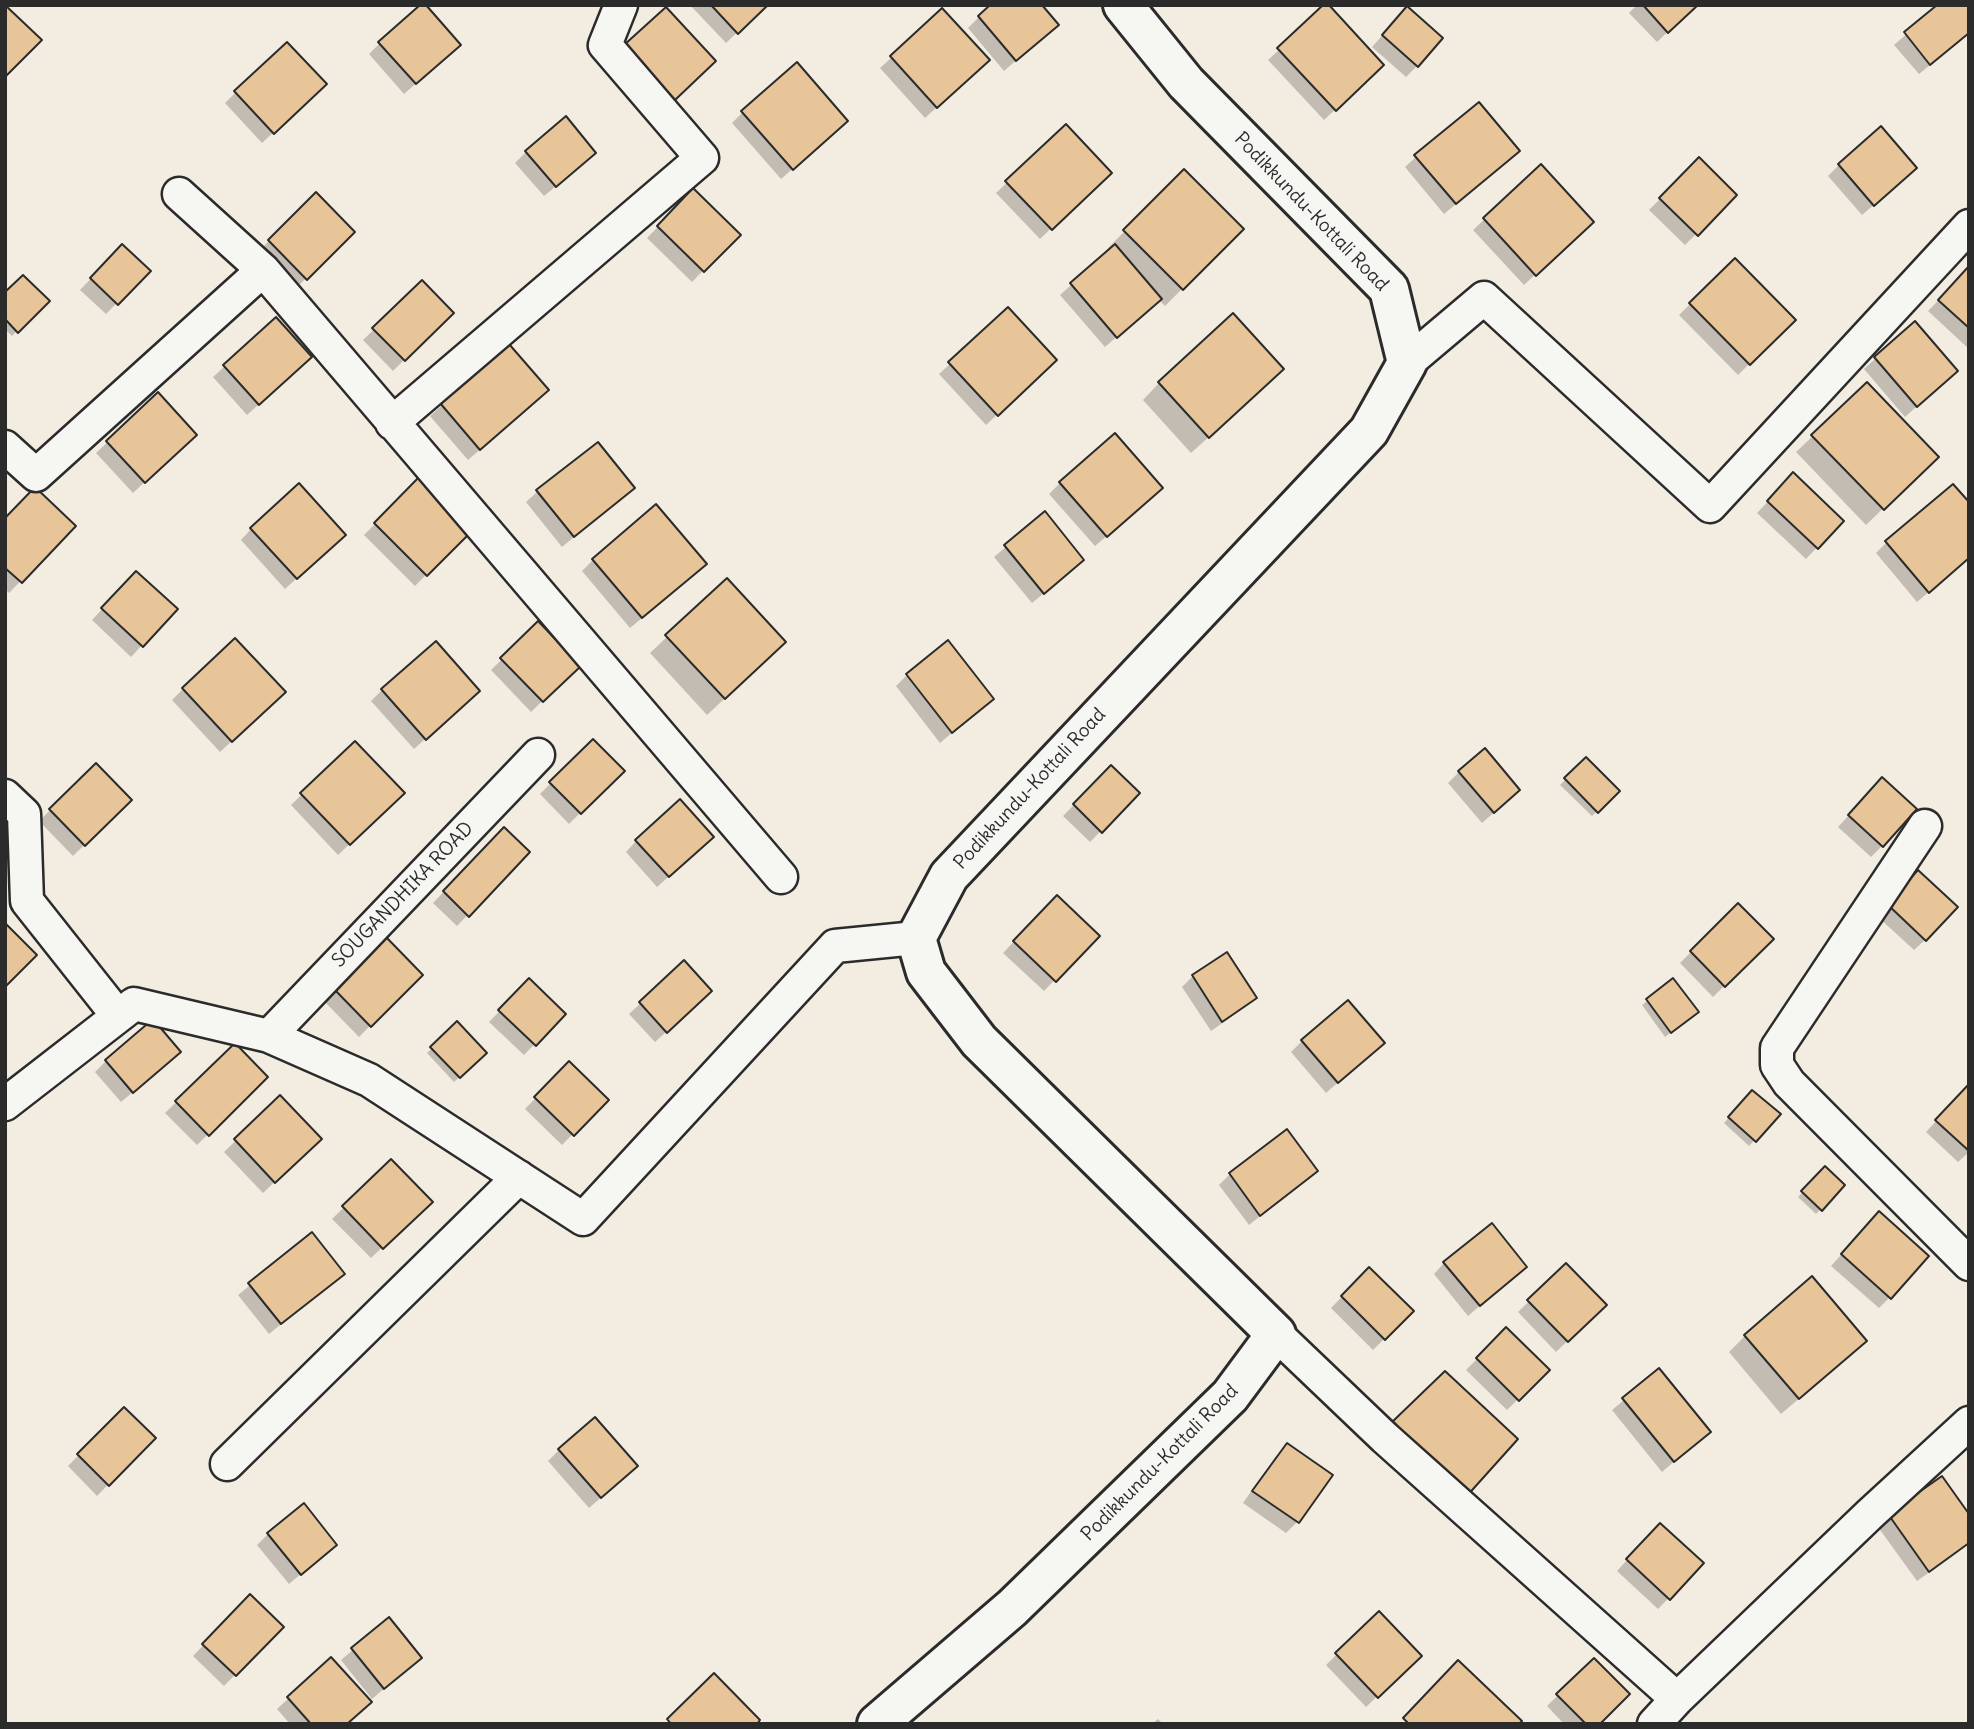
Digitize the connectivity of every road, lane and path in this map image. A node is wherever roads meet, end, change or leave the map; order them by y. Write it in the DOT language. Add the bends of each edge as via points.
graph roads {
  1 [pos="621,5"];
  2 [pos="1136,9"];
  3 [pos="179,194"];
  4 [pos="1969,226"];
  5 [pos="263,270"];
  6 [pos="1407,363"];
  7 [pos="392,423"];
  8 [pos="5,447"];
  9 [pos="538,755"];
  10 [pos="5,796"];
  11 [pos="1925,826"];
  12 [pos="781,877"];
  13 [pos="916,938"];
  14 [pos="118,1016"];
  15 [pos="269,1036"];
  16 [pos="5,1104"];
  17 [pos="519,1177"];
  18 [pos="1969,1264"];
  19 [pos="1276,1334"];
  20 [pos="1969,1423"];
  21 [pos="226,1464"];
  22 [pos="1677,1699"];
  23 [pos="877,1724"];
  24 [pos="1654,1724"];
  1 -- 7 [label="street" via="605,45 702,158"];
  2 -- 6 [label="main road, Podikkundu-Kottali Road" via="1186,83 1389,289"];
  3 -- 5 [label="street"];
  4 -- 6 [label="street" via="1710,506 1484,298"];
  5 -- 7 [label="street"];
  5 -- 8 [label="street" via="36,475"];
  6 -- 13 [label="main road, Podikkundu-Kottali Road" via="1368,431 949,876"];
  7 -- 12 [label="street"];
  9 -- 15 [label="street, SOUGANDHIKA ROAD"];
  10 -- 14 [label="street" via="23,814 27,901"];
  11 -- 18 [label="street" via="1777,1048 1777,1065 1788,1083"];
  13 -- 17 [label="street" via="835,946 583,1219"];
  13 -- 19 [label="main road" via="926,972 979,1041"];
  14 -- 15 [label="street" via="134,1004"];
  14 -- 16 [label="street"];
  15 -- 17 [label="street" via="369,1080"];
  17 -- 21 [label="street"];
  19 -- 22 [label="street" via="1385,1438"];
  19 -- 23 [label="main road, Podikkundu-Kottali Road" via="1230,1396 1012,1608"];
  20 -- 22 [label="street"];
  22 -- 24 [label="street"];
}
